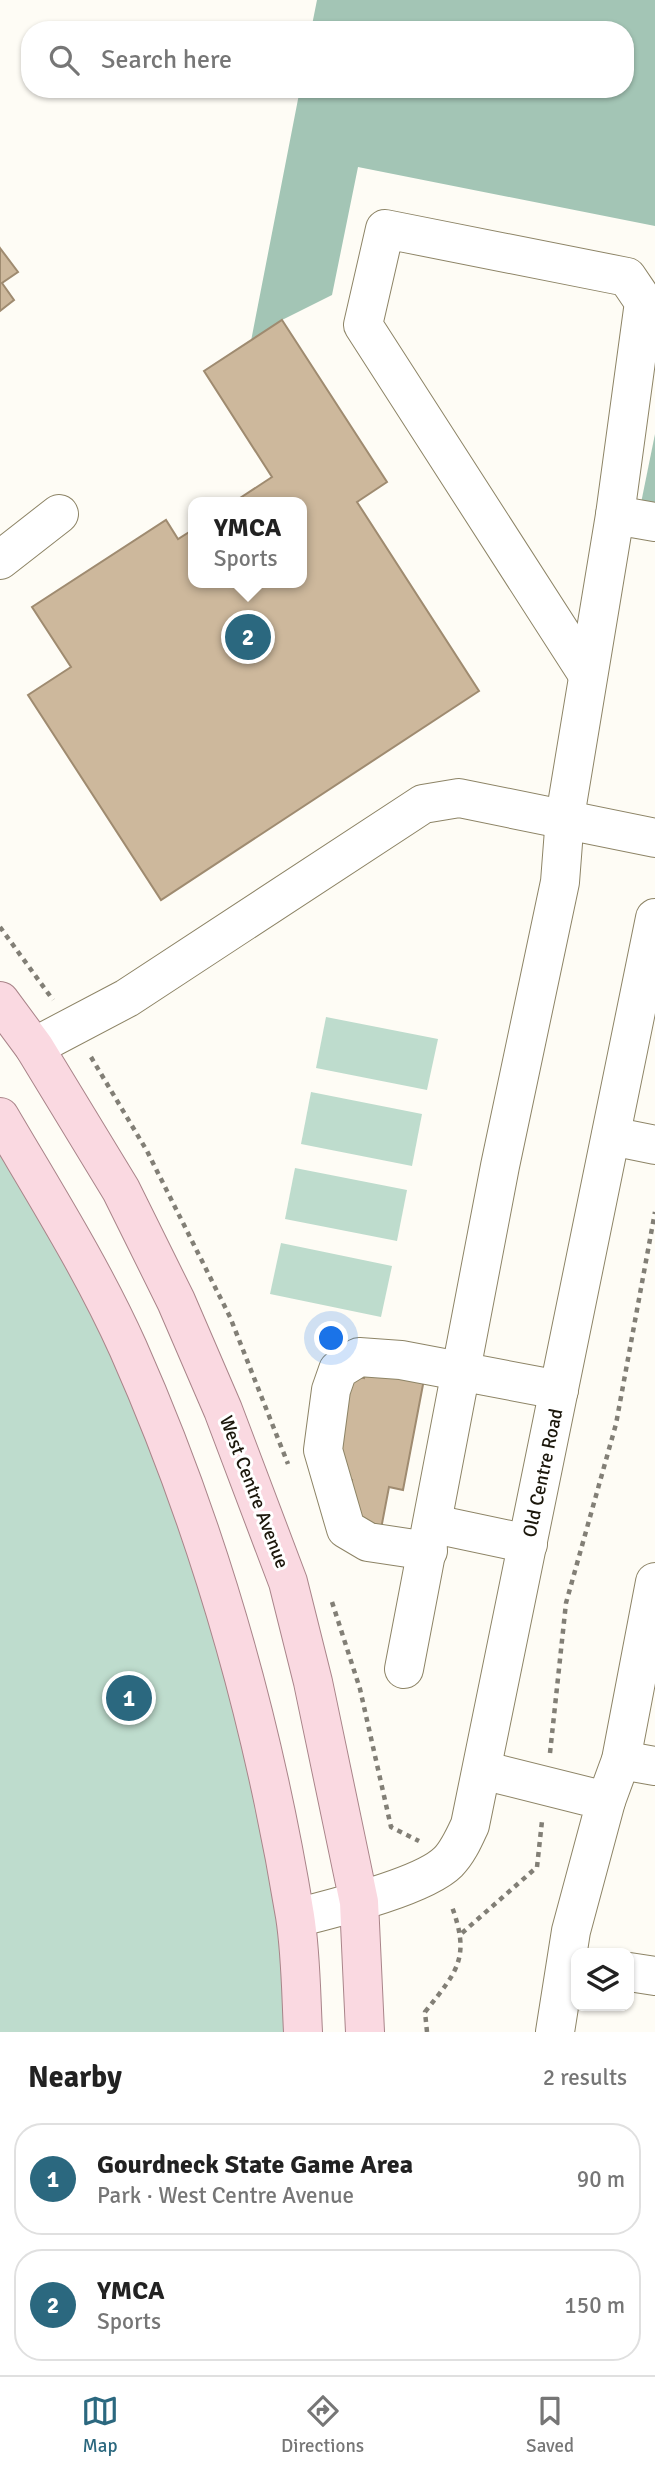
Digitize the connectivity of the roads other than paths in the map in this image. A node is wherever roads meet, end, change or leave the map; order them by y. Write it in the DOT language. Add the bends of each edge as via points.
graph roads {
  1 [pos="59,514"];
  2 [pos="615,516"];
  3 [pos="655,522"];
  4 [pos="0,560"];
  5 [pos="588,675"];
  6 [pos="565,817"];
  7 [pos="655,838"];
  8 [pos="655,918"];
  9 [pos="0,1001"];
  10 [pos="34,1047"];
  11 [pos="0,1117"];
  12 [pos="611,1136"];
  13 [pos="655,1145"];
  14 [pos="463,1372"];
  15 [pos="559,1390"];
  16 [pos="431,1537"];
  17 [pos="528,1544"];
  18 [pos="655,1582"];
  19 [pos="404,1669"];
  20 [pos="638,1763"];
  21 [pos="482,1770"];
  22 [pos="606,1801"];
  23 [pos="359,1902"];
  24 [pos="296,1918"];
  25 [pos="572,1948"];
  26 [pos="571,1965"];
  27 [pos="634,1973"];
  28 [pos="655,1976"];
  29 [pos="303,2032"];
  30 [pos="365,2032"];
  31 [pos="555,2032"];
  1 -- 4 [label="street"];
  2 -- 3 [label="street"];
  2 -- 5 [label="street"];
  2 -- 5 [label="street" via="644,302 627,277 385,229 363,325"];
  5 -- 6 [label="street"];
  6 -- 7 [label="street"];
  6 -- 10 [label="street" via="459,798 423,804 127,998"];
  6 -- 14 [label="street" via="560,882 500,1166"];
  8 -- 12 [label="street, Old Centre Road"];
  9 -- 10 [label="main road, West Centre Avenue"];
  10 -- 23 [label="main road, West Centre Avenue" via="121,1190 170,1288 252,1484 288,1582"];
  11 -- 24 [label="main road" via="127,1346 184,1482 227,1617 267,1772"];
  12 -- 13 [label="street"];
  12 -- 15 [label="street, Old Centre Road"];
  14 -- 15 [label="street"];
  14 -- 16 [label="street"];
  14 -- 16 [label="street" via="359,1357 338,1370 331,1390 323,1450 346,1530 368,1542"];
  15 -- 17 [label="street, Old Centre Road"];
  16 -- 17 [label="street"];
  16 -- 19 [label="street"];
  17 -- 21 [label="street, Old Centre Road"];
  18 -- 20 [label="street"];
  20 -- 22 [label="street"];
  21 -- 22 [label="street"];
  21 -- 23 [label="street, Old Centre Road" via="470,1825 447,1863 429,1875"];
  22 -- 25 [label="street" via="572,1931"];
  23 -- 24 [label="street, Old Centre Road"];
  23 -- 30 [label="main road, West Centre Avenue"];
  24 -- 29 [label="main road"];
  26 -- 31 [label="street"];
  27 -- 28 [label="street"];
}
